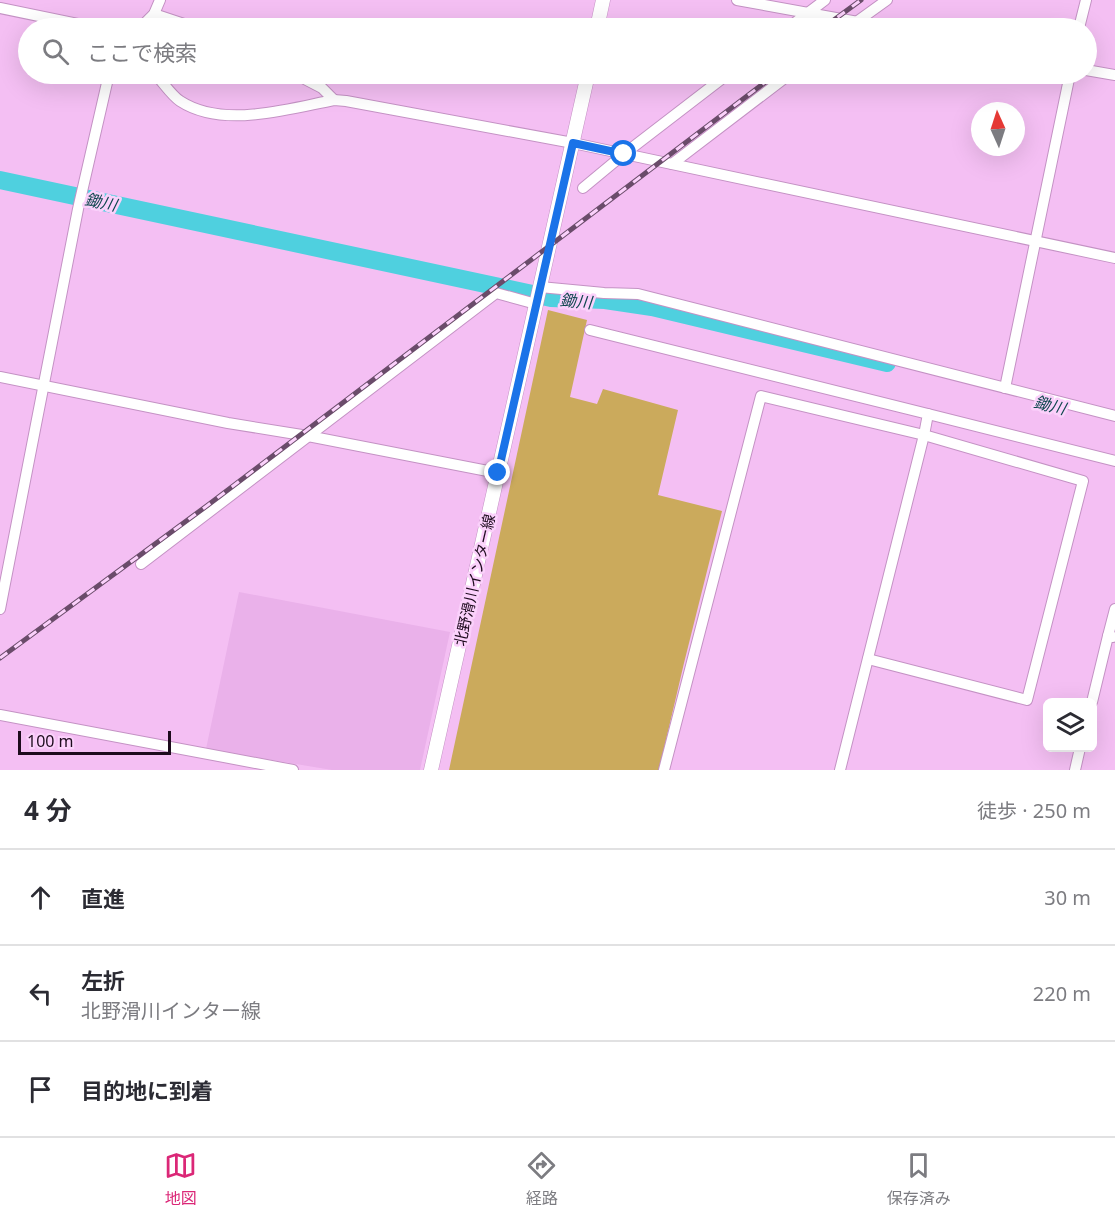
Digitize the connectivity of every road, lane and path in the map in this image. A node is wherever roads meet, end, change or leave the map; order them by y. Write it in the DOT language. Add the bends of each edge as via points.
graph roads {
  1 [pos="160,0"];
  2 [pos="603,0"];
  3 [pos="737,0"];
  4 [pos="825,0"];
  5 [pos="886,0"];
  6 [pos="1086,0"];
  7 [pos="0,8"];
  8 [pos="808,13"];
  9 [pos="154,14"];
  10 [pos="48,18"];
  11 [pos="150,18"];
  12 [pos="166,18"];
  13 [pos="599,18"];
  14 [pos="801,18"];
  15 [pos="827,18"];
  16 [pos="862,18"];
  17 [pos="1082,18"];
  18 [pos="1097,72"];
  19 [pos="1115,75"];
  20 [pos="107,84"];
  21 [pos="165,84"];
  22 [pos="314,84"];
  23 [pos="586,84"];
  24 [pos="715,84"];
  25 [pos="777,84"];
  26 [pos="1068,84"];
  27 [pos="334,100"];
  28 [pos="573,143"];
  29 [pos="624,154"];
  30 [pos="672,164"];
  31 [pos="583,188"];
  32 [pos="1036,241"];
  33 [pos="1115,258"];
  34 [pos="540,287"];
  35 [pos="536,304"];
  36 [pos="590,330"];
  37 [pos="0,377"];
  38 [pos="44,385"];
  39 [pos="1005,388"];
  40 [pos="928,414"];
  41 [pos="1115,416"];
  42 [pos="924,435"];
  43 [pos="308,436"];
  44 [pos="1115,461"];
  45 [pos="498,473"];
  46 [pos="141,564"];
  47 [pos="0,609"];
  48 [pos="1115,609"];
  49 [pos="1112,637"];
  50 [pos="868,659"];
  51 [pos="1093,698"];
  52 [pos="0,715"];
  53 [pos="1079,752"];
  54 [pos="293,770"];
  55 [pos="430,770"];
  56 [pos="664,770"];
  57 [pos="840,770"];
  58 [pos="1075,770"];
  1 -- 9 [label="street"];
  2 -- 13 [label="main road"];
  3 -- 8 [label="street"];
  4 -- 8 [label="street"];
  5 -- 16 [label="street"];
  6 -- 17 [label="street"];
  7 -- 10 [label="street"];
  8 -- 14 [label="street"];
  8 -- 15 [label="street"];
  9 -- 11 [label="street"];
  9 -- 12 [label="street"];
  18 -- 19 [label="street"];
  20 -- 38 [label="street"];
  21 -- 27 [label="street" via="179,100 200,111 231,116"];
  22 -- 27 [label="street"];
  23 -- 28 [label="main road, 北野滑川インター線"];
  24 -- 29 [label="street"];
  25 -- 30 [label="street"];
  26 -- 32 [label="street"];
  27 -- 28 [label="street"];
  28 -- 29 [label="street"];
  28 -- 34 [label="main road, 北野滑川インター線"];
  29 -- 30 [label="street"];
  29 -- 31 [label="street"];
  30 -- 32 [label="street"];
  32 -- 33 [label="street"];
  32 -- 39 [label="street"];
  34 -- 35 [label="main road, 北野滑川インター線"];
  34 -- 39 [label="street" via="638,294"];
  35 -- 43 [label="street" via="496,292"];
  35 -- 45 [label="main road, 北野滑川インター線"];
  36 -- 40 [label="street"];
  37 -- 38 [label="street"];
  38 -- 43 [label="street"];
  38 -- 47 [label="street"];
  39 -- 41 [label="street"];
  40 -- 42 [label="street"];
  40 -- 44 [label="street"];
  42 -- 50 [label="street"];
  42 -- 50 [label="street" via="1083,481 1027,700"];
  42 -- 56 [label="street" via="761,396"];
  43 -- 45 [label="street"];
  43 -- 46 [label="street"];
  45 -- 55 [label="main road, 北野滑川インター線"];
  48 -- 49 [label="street"];
  49 -- 51 [label="street"];
  50 -- 57 [label="street"];
  52 -- 54 [label="street"];
  53 -- 58 [label="street"];
}
